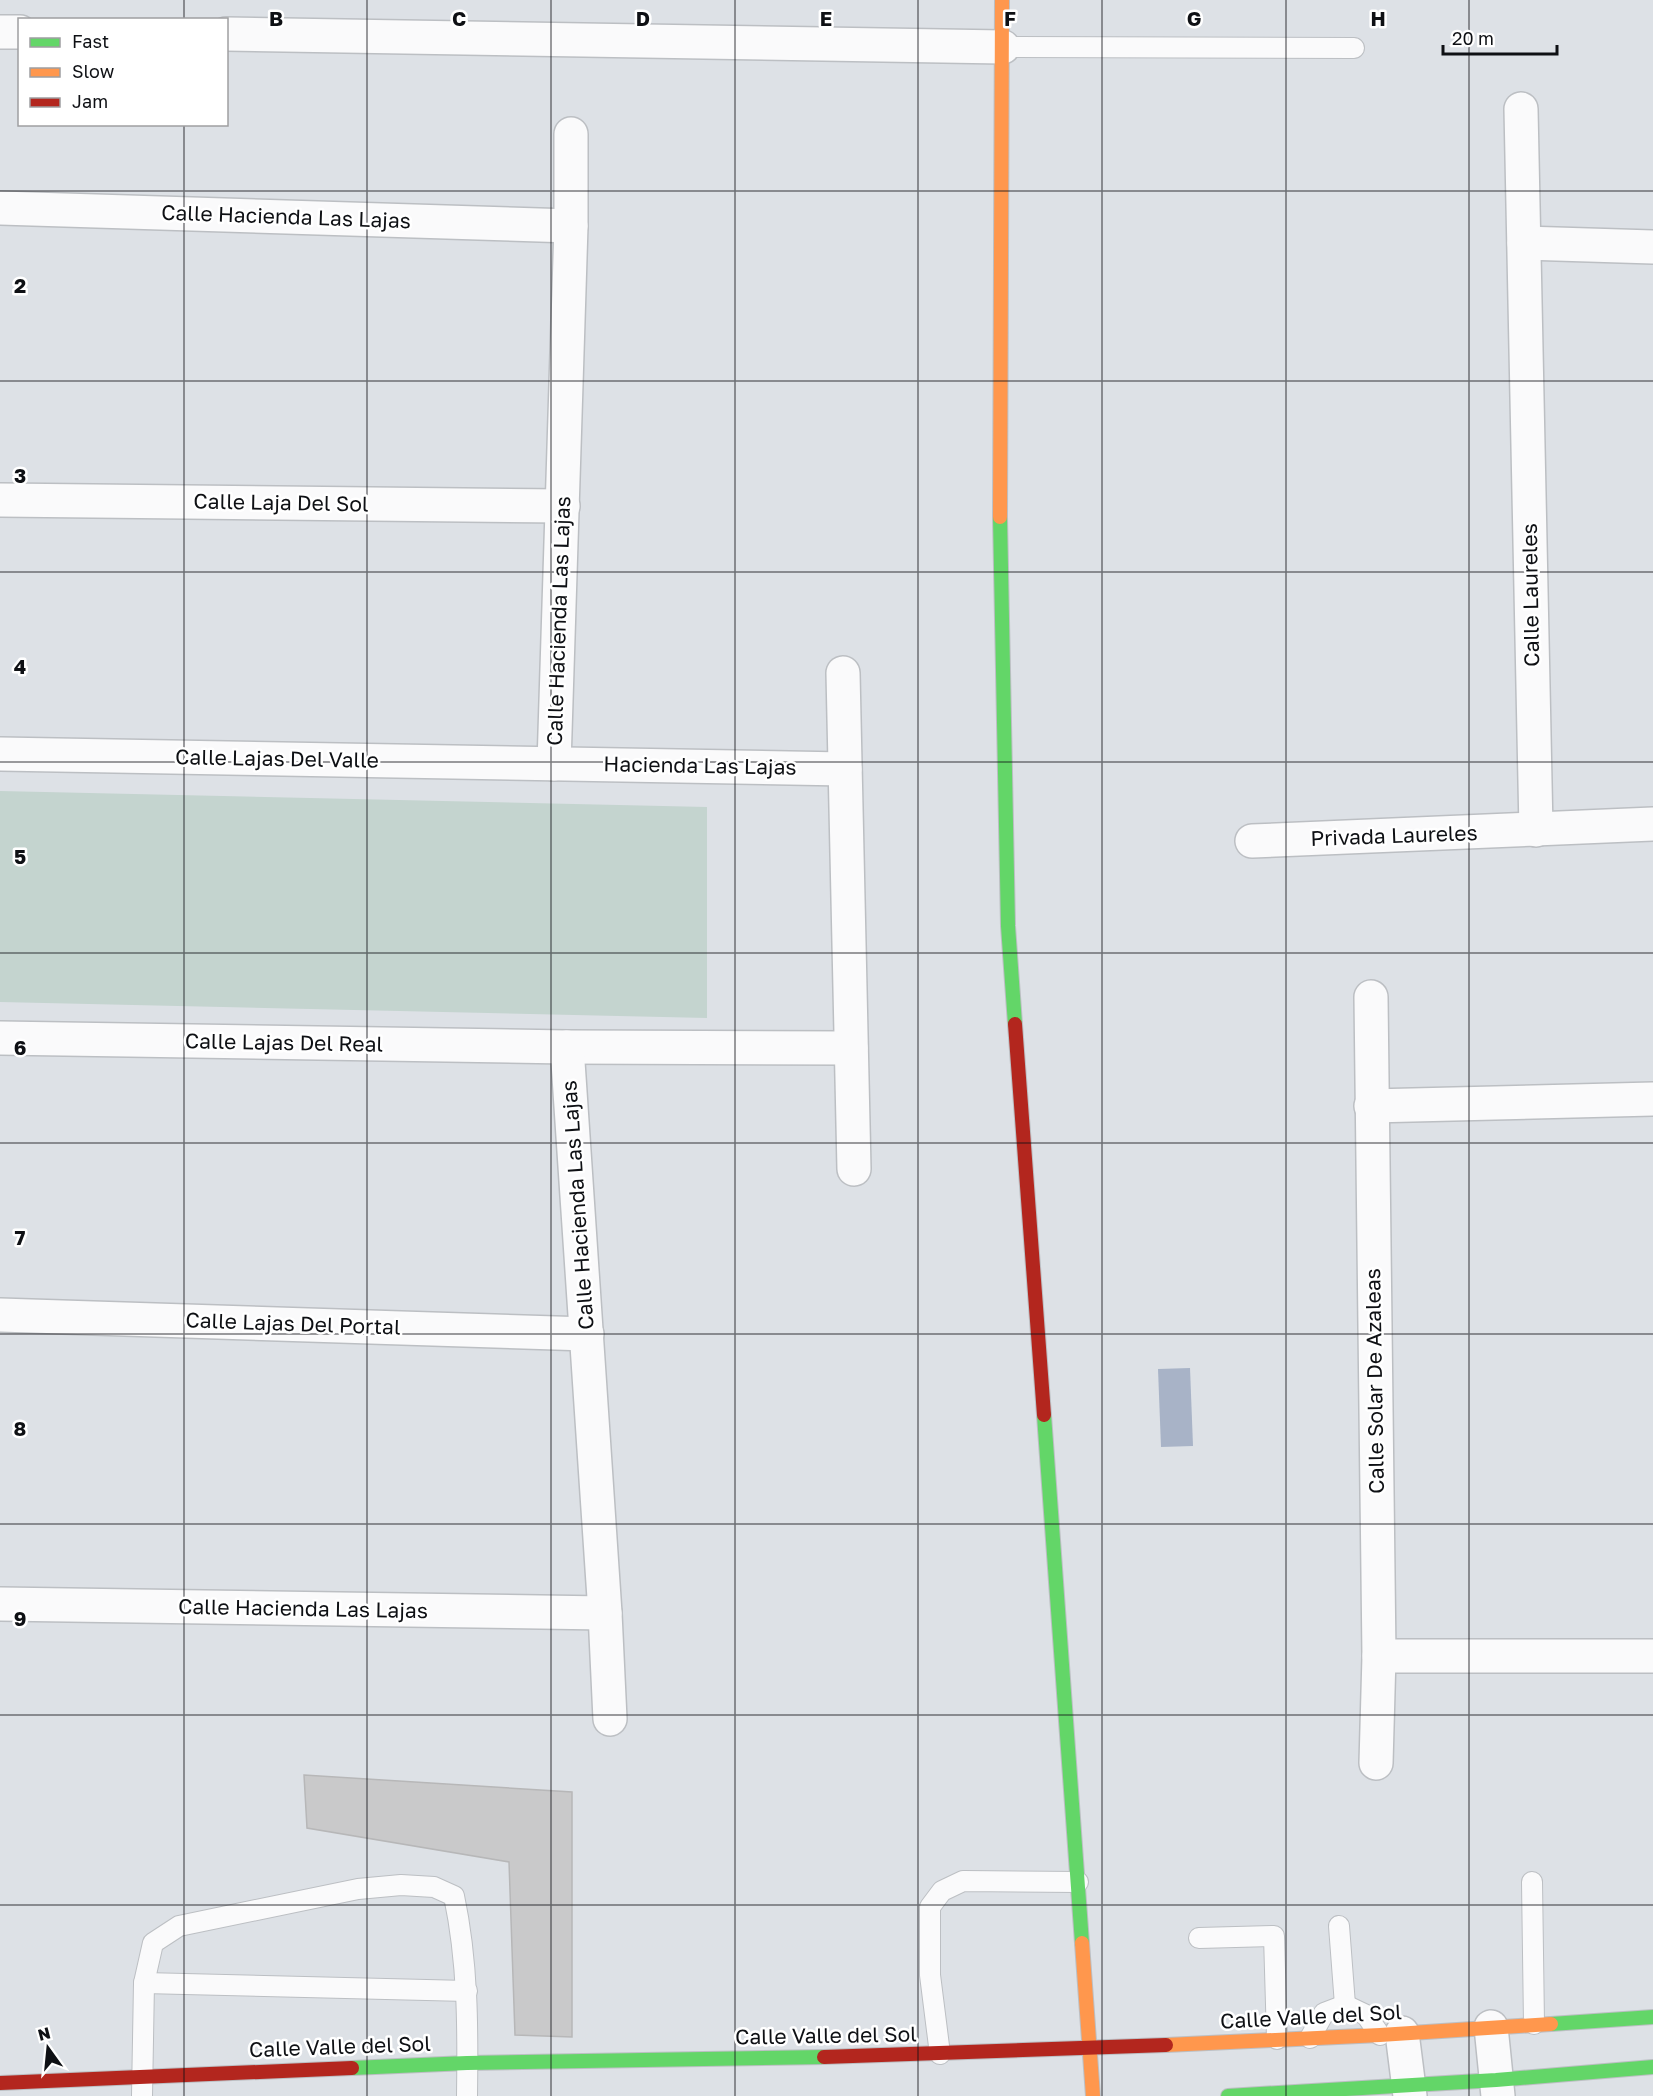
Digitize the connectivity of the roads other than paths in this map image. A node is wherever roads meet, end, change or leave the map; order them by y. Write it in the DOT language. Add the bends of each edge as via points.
graph roads {
  1 [pos="1002,0"];
  2 [pos="0,32"];
  3 [pos="18,32"];
  4 [pos="228,34"];
  5 [pos="1003,47"];
  6 [pos="1354,48"];
  7 [pos="1521,109"];
  8 [pos="571,134"];
  9 [pos="0,208"];
  10 [pos="571,226"];
  11 [pos="1524,243"];
  12 [pos="1653,247"];
  13 [pos="0,500"];
  14 [pos="563,506"];
  15 [pos="843,673"];
  16 [pos="0,754"];
  17 [pos="554,764"];
  18 [pos="845,769"];
  19 [pos="1653,824"];
  20 [pos="1536,830"];
  21 [pos="1252,841"];
  22 [pos="1371,997"];
  23 [pos="0,1038"];
  24 [pos="567,1047"];
  25 [pos="851,1048"];
  26 [pos="1653,1099"];
  27 [pos="1371,1106"];
  28 [pos="854,1169"];
  29 [pos="0,1315"];
  30 [pos="587,1334"];
  31 [pos="0,1604"];
  32 [pos="605,1613"];
  33 [pos="1379,1656"];
  34 [pos="1653,1656"];
  35 [pos="610,1719"];
  36 [pos="1376,1763"];
  37 [pos="1078,1882"];
  38 [pos="1532,1882"];
  39 [pos="1339,1926"];
  40 [pos="1199,1938"];
  41 [pos="144,1983"];
  42 [pos="467,1991"];
  43 [pos="1345,2005"];
  44 [pos="1653,2017"];
  45 [pos="1534,2024"];
  46 [pos="1491,2027"];
  47 [pos="1391,2034"];
  48 [pos="1310,2038"];
  49 [pos="1277,2039"];
  50 [pos="1090,2049"];
  51 [pos="940,2054"];
  52 [pos="467,2063"];
  53 [pos="1653,2067"];
  54 [pos="141,2076"];
  55 [pos="0,2083"];
  56 [pos="1497,2088"];
  57 [pos="1409,2091"];
  58 [pos="142,2096"];
  59 [pos="467,2096"];
  60 [pos="1093,2096"];
  61 [pos="1228,2096"];
  1 -- 5 [label="main road"];
  2 -- 3 [label="street"];
  4 -- 5 [label="street"];
  5 -- 6 [label="lane"];
  5 -- 37 [label="main road" via="999,473 1008,926"];
  7 -- 11 [label="street, Calle Laureles"];
  8 -- 10 [label="street, Calle Hacienda Las Lajas"];
  9 -- 10 [label="street, Calle Hacienda Las Lajas"];
  10 -- 14 [label="street, Calle Hacienda Las Lajas"];
  11 -- 12 [label="street"];
  11 -- 20 [label="street, Calle Laureles"];
  13 -- 14 [label="street, Calle Laja Del Sol"];
  14 -- 17 [label="street, Calle Hacienda Las Lajas"];
  15 -- 18 [label="street"];
  16 -- 17 [label="street, Calle Lajas Del Valle"];
  17 -- 18 [label="street, Hacienda Las Lajas"];
  18 -- 25 [label="street"];
  19 -- 20 [label="street"];
  20 -- 21 [label="street, Privada Laureles"];
  22 -- 27 [label="street, Calle Solar De Azaleas"];
  23 -- 24 [label="street, Calle Lajas Del Real"];
  24 -- 25 [label="street"];
  24 -- 30 [label="street, Calle Hacienda Las Lajas"];
  25 -- 28 [label="street"];
  26 -- 27 [label="street"];
  27 -- 33 [label="street, Calle Solar De Azaleas"];
  29 -- 30 [label="street, Calle Lajas Del Portal"];
  30 -- 32 [label="street, Calle Hacienda Las Lajas"];
  31 -- 32 [label="street, Calle Hacienda Las Lajas"];
  32 -- 35 [label="street, Calle Hacienda Las Lajas"];
  33 -- 34 [label="street"];
  33 -- 36 [label="street, Calle Solar De Azaleas"];
  37 -- 50 [label="main road"];
  37 -- 51 [label="lane" via="963,1881 942,1892 930,1907 930,1975"];
  38 -- 45 [label="lane"];
  39 -- 43 [label="lane"];
  40 -- 49 [label="lane" via="1274,1936"];
  41 -- 42 [label="lane"];
  41 -- 42 [label="lane" via="153,1943 179,1926 358,1889 401,1885 434,1887 454,1896"];
  41 -- 54 [label="lane"];
  42 -- 52 [label="lane"];
  43 -- 47 [label="lane"];
  43 -- 48 [label="lane" via="1324,2013"];
  44 -- 45 [label="main road, Calle Valle del Sol"];
  45 -- 46 [label="main road, Calle Valle del Sol"];
  46 -- 47 [label="main road, Calle Valle del Sol"];
  46 -- 56 [label="street"];
  47 -- 48 [label="main road, Calle Valle del Sol"];
  47 -- 57 [label="street"];
  48 -- 49 [label="main road, Calle Valle del Sol"];
  49 -- 50 [label="main road, Calle Valle del Sol"];
  50 -- 51 [label="main road, Calle Valle del Sol"];
  50 -- 60 [label="main road"];
  51 -- 52 [label="main road, Calle Valle del Sol"];
  52 -- 54 [label="main road, Calle Valle del Sol"];
  52 -- 59 [label="lane"];
  53 -- 56 [label="main road"];
  54 -- 55 [label="main road, Calle Valle del Sol"];
  54 -- 58 [label="lane"];
  56 -- 57 [label="main road"];
  57 -- 61 [label="main road"];
}
